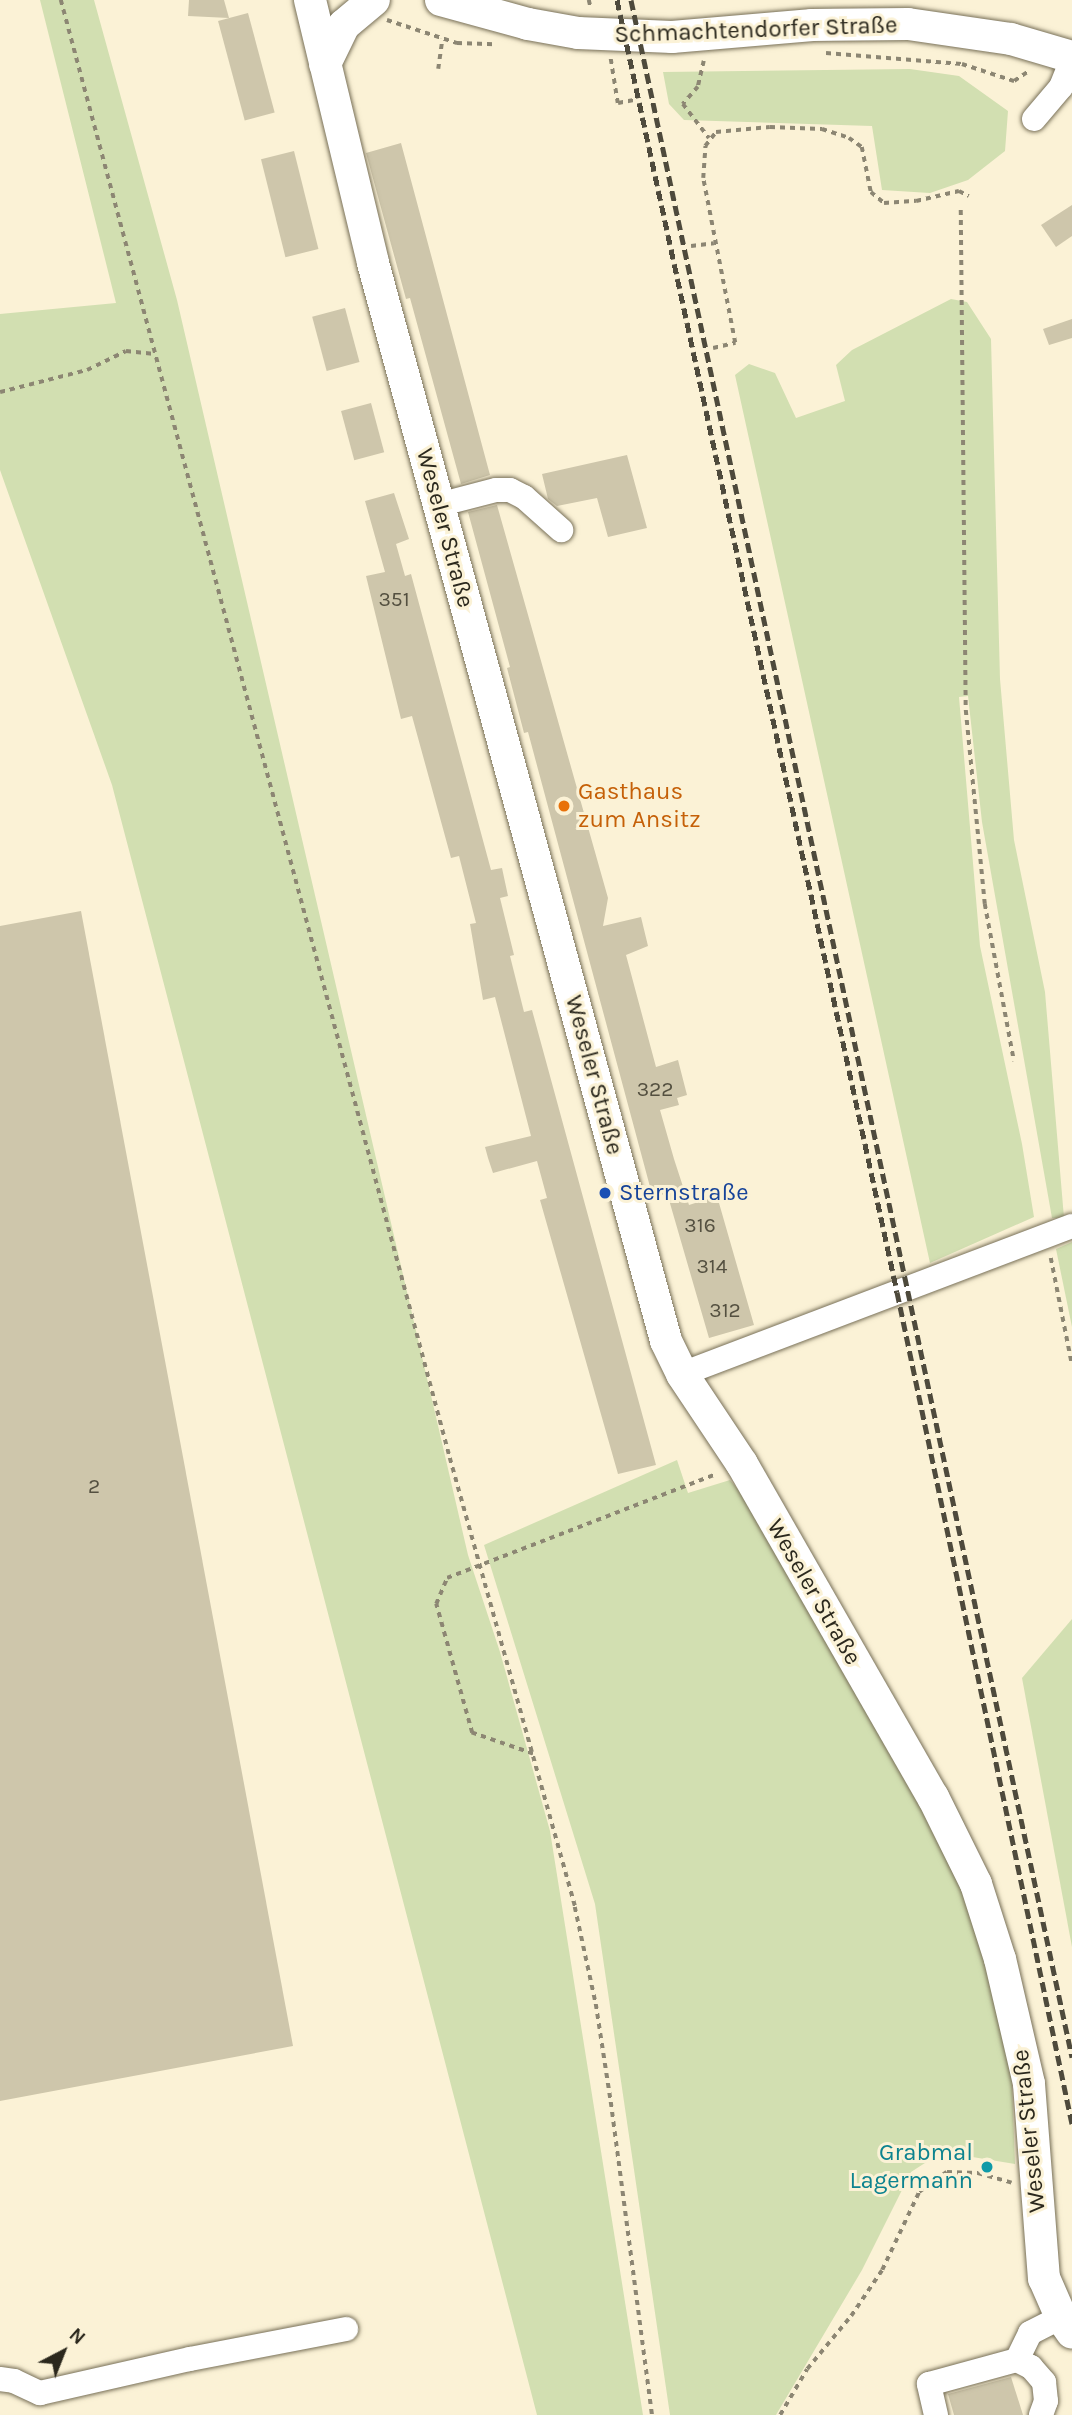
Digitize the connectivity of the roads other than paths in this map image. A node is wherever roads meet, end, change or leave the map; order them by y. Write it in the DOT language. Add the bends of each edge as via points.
graph roads {
  1 [pos="310,0"];
  2 [pos="374,0"];
  3 [pos="436,13"];
  4 [pos="1072,59"];
  5 [pos="325,64"];
  6 [pos="1034,119"];
  7 [pos="438,505"];
  8 [pos="561,530"];
  9 [pos="1072,1226"];
  10 [pos="682,1374"];
  11 [pos="1066,2325"];
  12 [pos="346,2329"];
  13 [pos="1017,2360"];
  14 [pos="0,2379"];
  15 [pos="936,2415"];
  16 [pos="1041,2415"];
  1 -- 5 [label="main road, Weseler Straße"];
  2 -- 5 [label="main road" via="344,25"];
  3 -- 4 [label="main road, Schmachtendorfer Straße" via="591,35 672,37 812,25 908,24 1019,40"];
  4 -- 6 [label="street" via="1061,86"];
  5 -- 7 [label="main road, Weseler Straße"];
  7 -- 8 [label="street" via="510,490"];
  7 -- 10 [label="main road, Weseler Straße" via="655,1304"];
  9 -- 10 [label="street"];
  10 -- 11 [label="main road, Weseler Straße" via="742,1464 933,1797 976,1884 1003,1970 1029,2084 1044,2278"];
  11 -- 13 [label="street" via="1030,2333"];
  12 -- 14 [label="street" via="40,2393"];
  13 -- 15 [label="street" via="929,2384"];
  13 -- 16 [label="street" via="1044,2382 1046,2402"];
}
